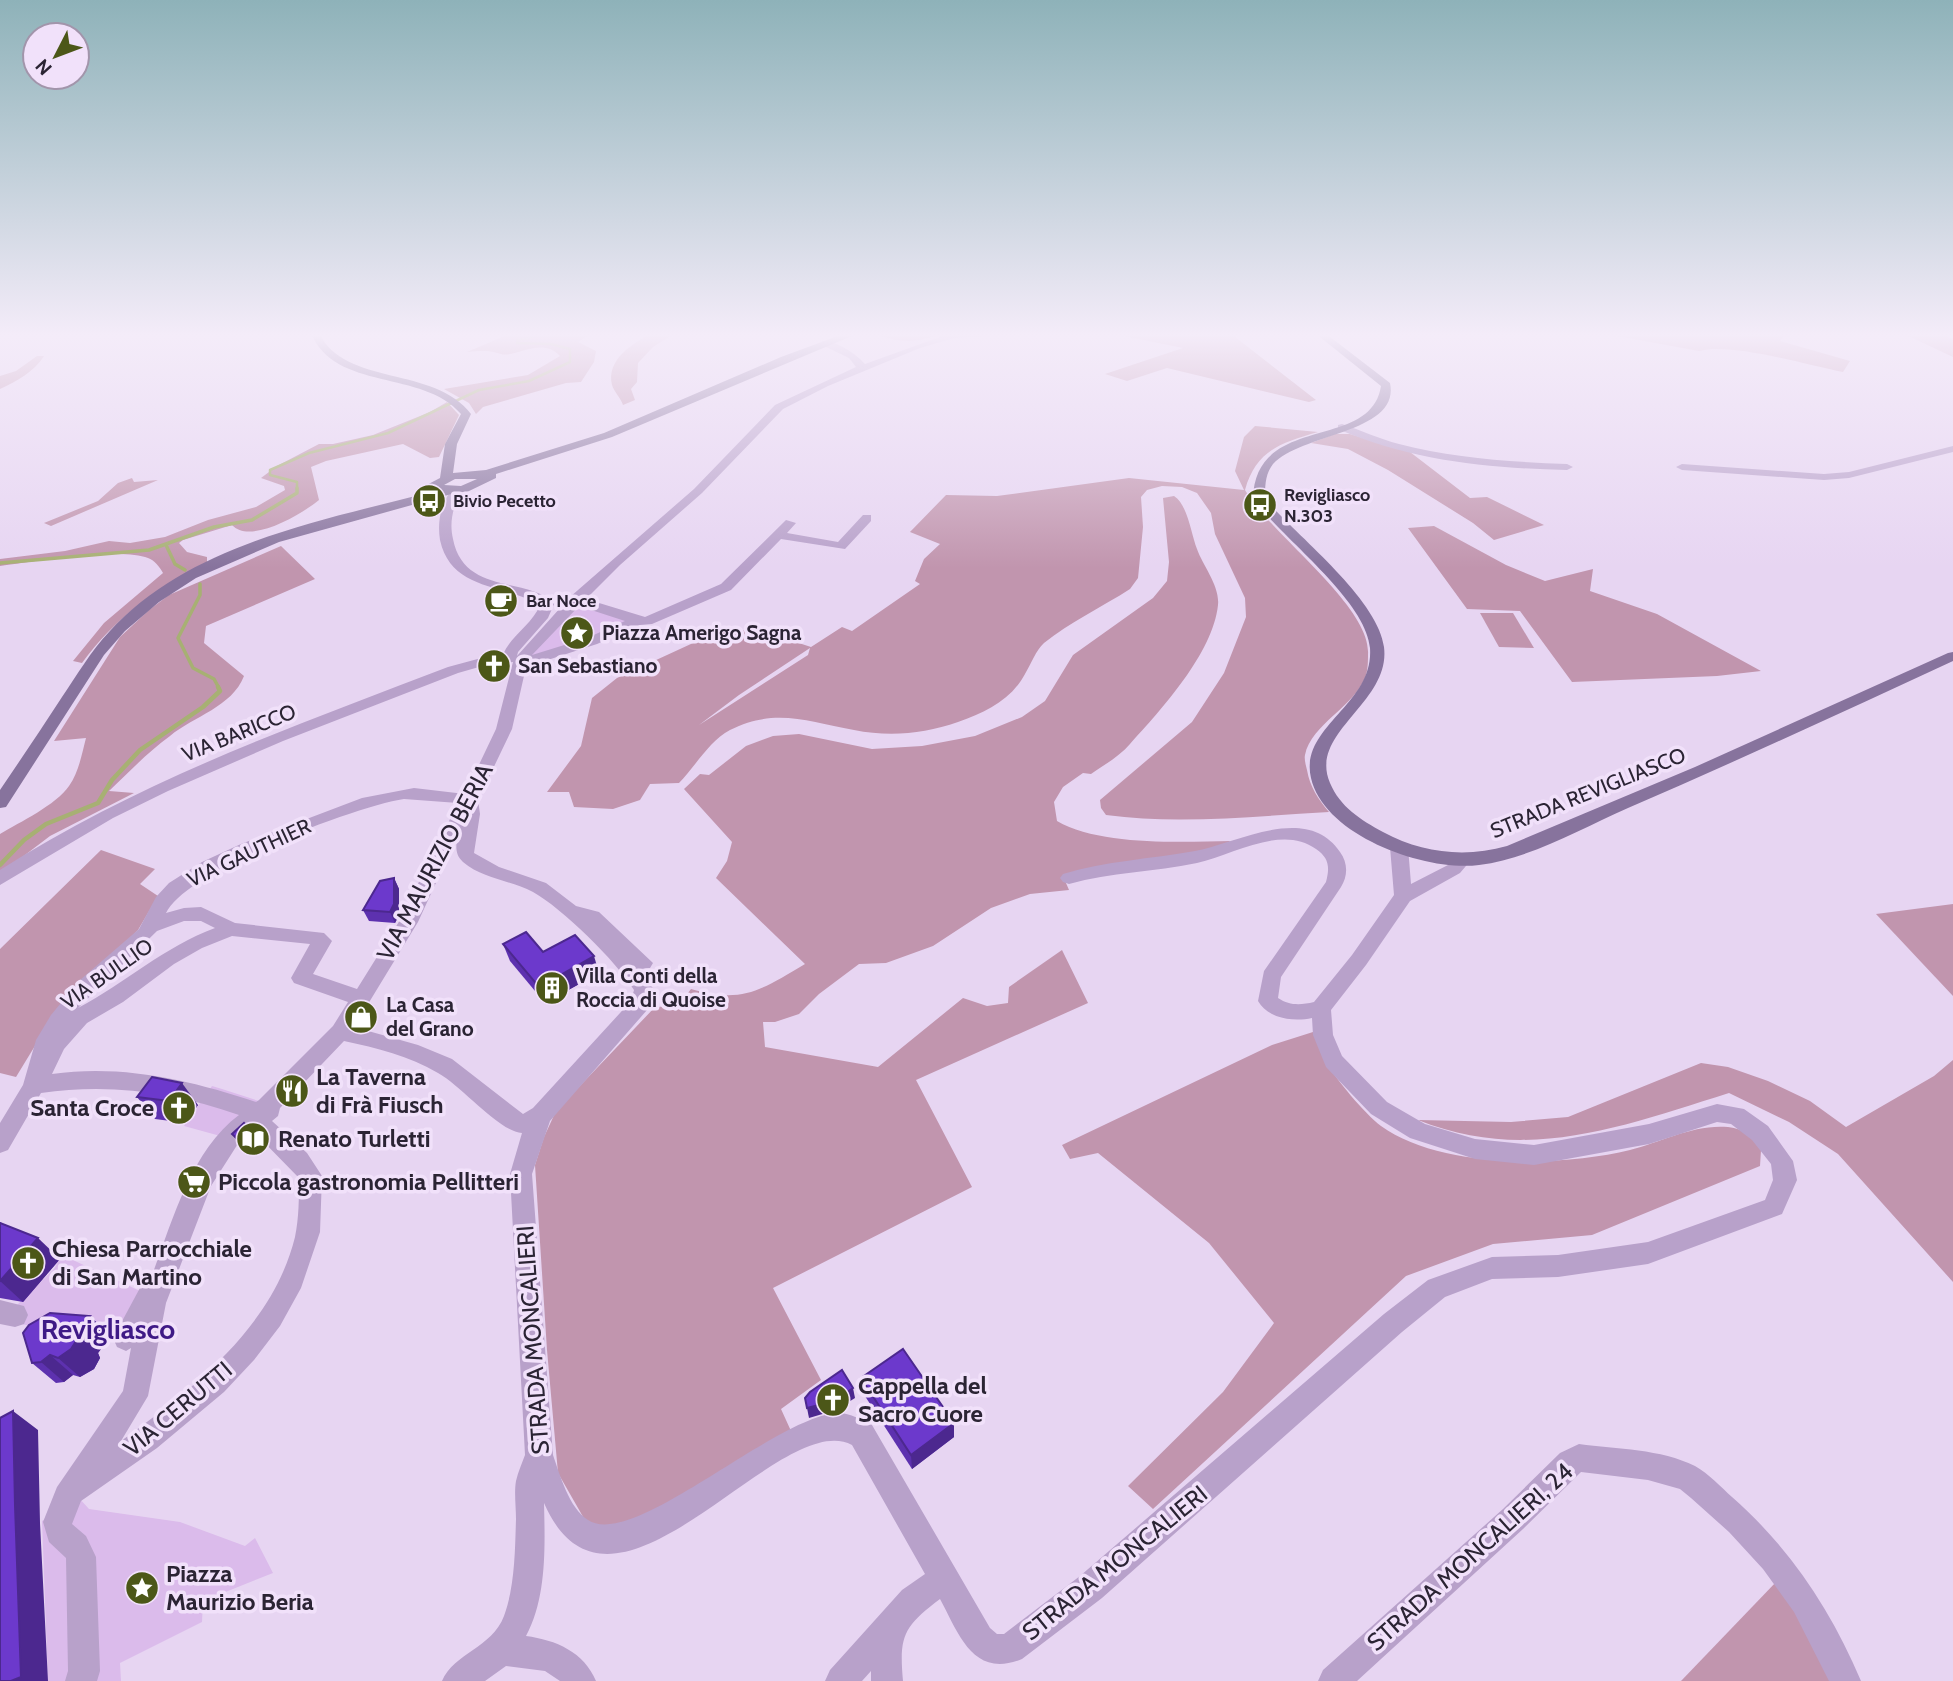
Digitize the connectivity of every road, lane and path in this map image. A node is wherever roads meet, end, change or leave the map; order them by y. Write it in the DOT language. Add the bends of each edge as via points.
graph roads {
  1 [pos="465,411"];
  2 [pos="664,411"];
  3 [pos="775,411"];
  4 [pos="1378,411"];
  5 [pos="1342,427"];
  6 [pos="1953,449"];
  7 [pos="448,459"];
  8 [pos="1567,467"];
  9 [pos="1682,467"];
  10 [pos="472,477"];
  11 [pos="448,486"];
  12 [pos="867,518"];
  13 [pos="790,523"];
  14 [pos="778,535"];
  15 [pos="575,600"];
  16 [pos="638,621"];
  17 [pos="1953,656"];
  18 [pos="514,661"];
  19 [pos="470,800"];
  20 [pos="0,803"];
  21 [pos="1399,847"];
  22 [pos="1462,860"];
  23 [pos="1069,878"];
  24 [pos="0,879"];
  25 [pos="1403,896"];
  26 [pos="569,911"];
  27 [pos="152,926"];
  28 [pos="231,929"];
  29 [pos="643,963"];
  30 [pos="361,998"];
  31 [pos="1321,1008"];
  32 [pos="340,1032"];
  33 [pos="311,1064"];
  34 [pos="34,1085"];
  35 [pos="259,1112"];
  36 [pos="541,1115"];
  37 [pos="0,1143"];
  38 [pos="164,1270"];
  39 [pos="126,1338"];
  40 [pos="539,1455"];
  41 [pos="64,1504"];
  42 [pos="944,1578"];
  43 [pos="890,1627"];
  44 [pos="499,1650"];
  45 [pos="81,1681"];
  46 [pos="458,1681"];
  47 [pos="580,1681"];
  48 [pos="841,1681"];
  49 [pos="887,1681"];
  50 [pos="1334,1681"];
  51 [pos="1845,1681"];
  1 -- 7 [label="street"];
  2 -- 10 [label="street" via="608,435"];
  3 -- 15 [label="street" via="698,491"];
  4 -- 5 [label="street, STRADA REVIGLIASCO"];
  5 -- 8 [label="street" via="1418,451"];
  5 -- 21 [label="street, STRADA REVIGLIASCO" via="1282,450 1268,463 1259,499 1350,595 1370,623 1378,664 1372,683 1319,748 1319,779 1337,807 1354,822"];
  6 -- 9 [label="street" via="1824,477"];
  7 -- 10 [label="street"];
  7 -- 11 [label="street"];
  10 -- 11 [label="street"];
  10 -- 11 [label="street" via="470,488"];
  11 -- 18 [label="street" via="447,543 457,563 480,581 547,604 543,615 511,651"];
  11 -- 20 [label="street" via="229,558 154,598 97,656"];
  12 -- 14 [label="street" via="841,546"];
  13 -- 14 [label="street"];
  14 -- 16 [label="street" via="726,587"];
  15 -- 16 [label="street"];
  15 -- 18 [label="street"];
  16 -- 18 [label="street" via="592,641"];
  17 -- 22 [label="street, STRADA REVIGLIASCO" via="1525,845"];
  18 -- 19 [label="street, VIA MAURIZIO BERIA" via="504,729"];
  18 -- 24 [label="street, VIA BARICCO" via="485,661 453,670 208,767 69,833"];
  19 -- 26 [label="street, STRADA MONCALIERI" via="473,809 466,855 484,867 545,890"];
  19 -- 27 [label="street, VIA GAUTHIER" via="396,795 281,834 173,890 157,908"];
  19 -- 30 [label="street, VIA MAURIZIO BERIA" via="409,922"];
  21 -- 22 [label="street, STRADA REVIGLIASCO"];
  21 -- 25 [label="street"];
  22 -- 25 [label="street" via="1454,869"];
  23 -- 31 [label="street" via="1110,867 1210,855 1280,833 1323,844 1335,855 1339,867 1335,883 1271,976 1268,1002 1281,1012"];
  25 -- 31 [label="street"];
  26 -- 29 [label="street" via="592,918"];
  26 -- 36 [label="street, STRADA MONCALIERI" via="630,970 641,984 643,998"];
  27 -- 28 [label="street, VIA BULLIO" via="198,913 212,915"];
  27 -- 34 [label="street, VIA GAUTHIER" via="92,980 47,1035"];
  28 -- 30 [label="street, VIA BULLIO" via="322,941 302,978"];
  28 -- 34 [label="street, VIA BULLIO" via="176,954 80,1017 56,1044"];
  30 -- 32 [label="street, VIA MAURIZIO BERIA"];
  31 -- 42 [label="street, STRADA MONCALIERI" via="1323,1035 1333,1061 1379,1108 1418,1131 1475,1149 1534,1155 1649,1134 1717,1113 1736,1116 1760,1133 1782,1161 1786,1180 1774,1207 1648,1253 1558,1266 1492,1268 1437,1288 1091,1587 1011,1648 993,1649 979,1639"];
  32 -- 33 [label="street, VIA MAURIZIO BERIA"];
  32 -- 36 [label="street" via="435,1060 514,1123 525,1124"];
  33 -- 35 [label="street, VIA MAURIZIO BERIA"];
  33 -- 41 [label="street, VIA CERUTTI" via="292,1090 259,1120 311,1176 306,1240 291,1284 276,1310 212,1386"];
  34 -- 35 [label="street" via="74,1078 171,1086"];
  34 -- 37 [label="street, VIA GAUTHIER"];
  35 -- 38 [label="street, VIA MAURIZIO BERIA" via="229,1137 201,1181"];
  36 -- 40 [label="street, STRADA MONCALIERI" via="521,1174"];
  38 -- 39 [label="street"];
  38 -- 41 [label="street, VIA MAURIZIO BERIA" via="150,1315 135,1396"];
  40 -- 42 [label="street, STRADA MONCALIERI" via="552,1490 570,1519 583,1535 604,1540 638,1535 804,1434 848,1428 862,1435"];
  40 -- 44 [label="street" via="530,1482 525,1590 518,1621"];
  41 -- 45 [label="street" via="57,1522 59,1532 82,1557"];
  42 -- 43 [label="street" via="913,1601"];
  43 -- 48 [label="street"];
  43 -- 49 [label="street" via="885,1650"];
  44 -- 46 [label="street"];
  44 -- 47 [label="street" via="552,1659 567,1665"];
  50 -- 51 [label="street, STRADA MONCALIERI, 24" via="1579,1458 1672,1471 1709,1494 1773,1559 1805,1601"];
}
